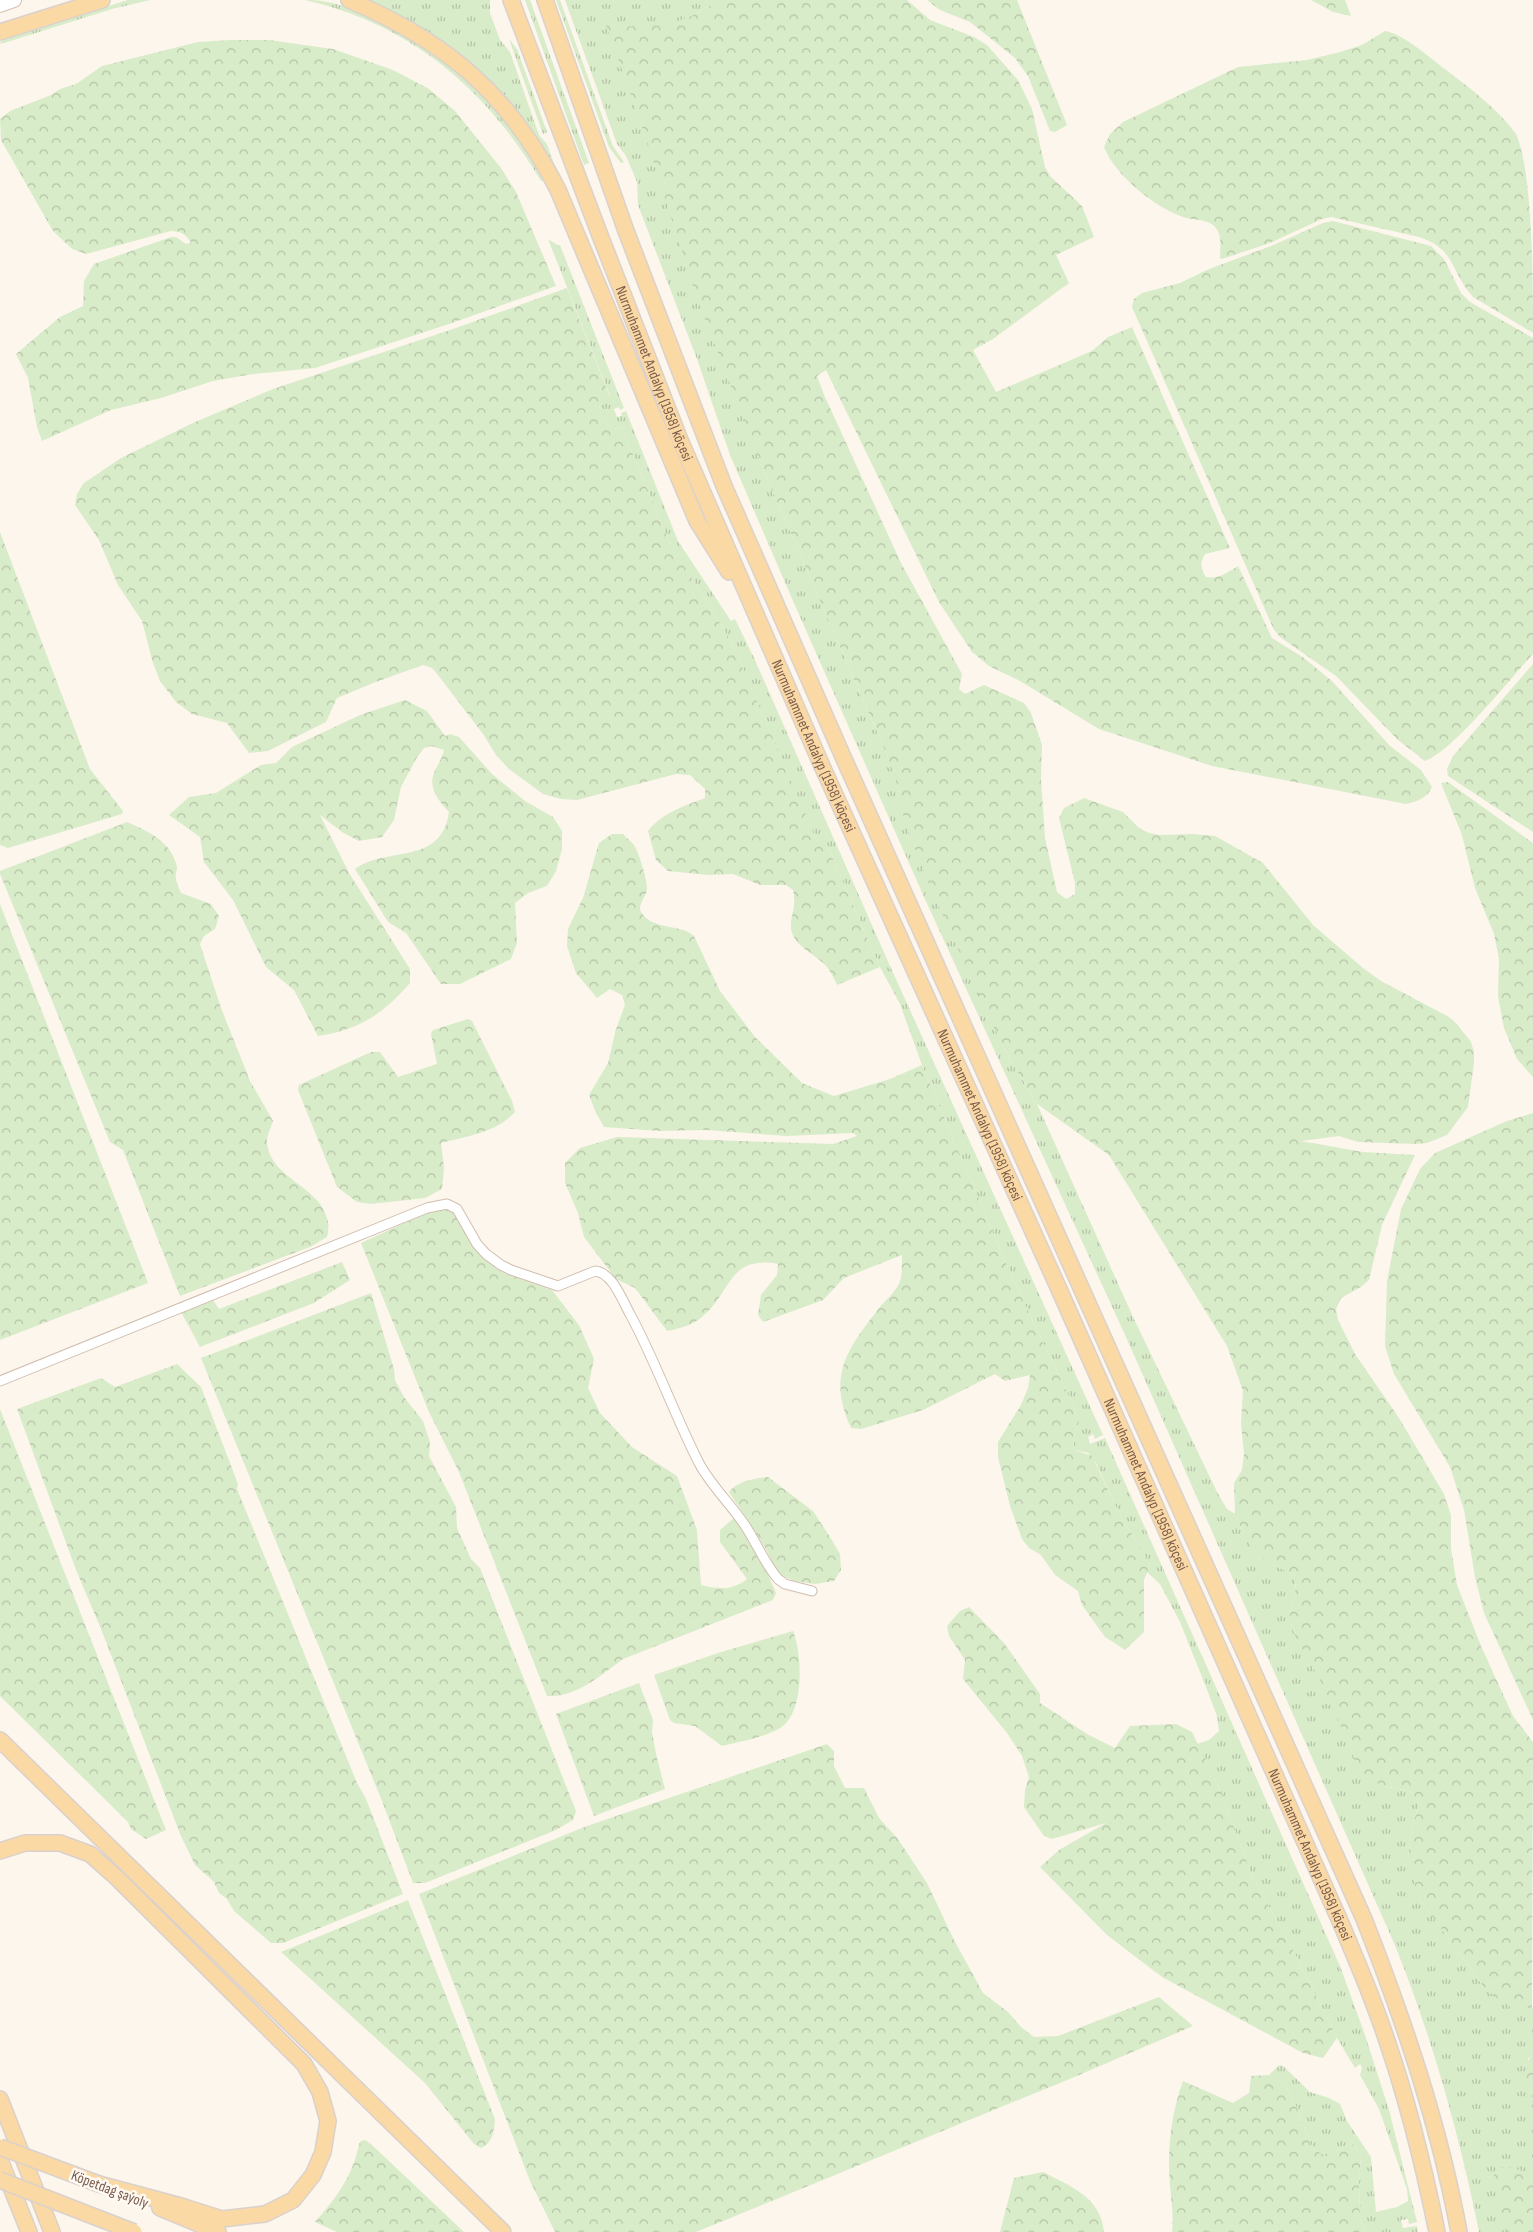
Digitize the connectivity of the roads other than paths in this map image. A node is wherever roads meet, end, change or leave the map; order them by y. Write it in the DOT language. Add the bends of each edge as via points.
graph roads {
  1 [pos="14,0"];
  2 [pos="102,0"];
  3 [pos="349,0"];
  4 [pos="511,0"];
  5 [pos="545,0"];
  6 [pos="0,5"];
  7 [pos="0,32"];
  8 [pos="758,619"];
  9 [pos="0,1381"];
  10 [pos="812,1591"];
  11 [pos="0,1740"];
  12 [pos="0,1851"];
  13 [pos="0,2098"];
  14 [pos="0,2147"];
  15 [pos="0,2160"];
  16 [pos="0,2180"];
  17 [pos="183,2212"];
  18 [pos="29,2232"];
  19 [pos="52,2232"];
  20 [pos="134,2232"];
  21 [pos="218,2232"];
  22 [pos="503,2232"];
  23 [pos="1437,2232"];
  24 [pos="1460,2232"];
  1 -- 6 [label="main road"];
  2 -- 7 [label="main road"];
  3 -- 8 [label="main road" via="412,30 446,52 490,91 534,146 558,190 698,521"];
  4 -- 8 [label="main road, Nurmuhammet Andalyp (1958) köçesi" via="680,440"];
  5 -- 24 [label="main road, Nurmuhammet Andalyp (1958) köçesi" via="626,231 724,486 1364,1919 1397,2002 1438,2132"];
  8 -- 23 [label="main road, Nurmuhammet Andalyp (1958) köçesi" via="1343,1928 1398,2074"];
  9 -- 10 [label="street" via="427,1208 447,1204 457,1209 486,1254 511,1270 558,1286 595,1271 606,1275 649,1350 705,1473 739,1516 778,1579"];
  11 -- 22 [label="main road"];
  12 -- 17 [label="main road" via="25,1843 60,1843 90,1854 304,2064 320,2092 328,2121 323,2152 313,2175 293,2200 265,2214 222,2219"];
  13 -- 19 [label="main road"];
  14 -- 17 [label="main road, Köpetdag şaýoly, bridge"];
  15 -- 18 [label="main road"];
  16 -- 20 [label="main road, Köpetdag şaýoly, bridge"];
  17 -- 21 [label="main road"];
}
